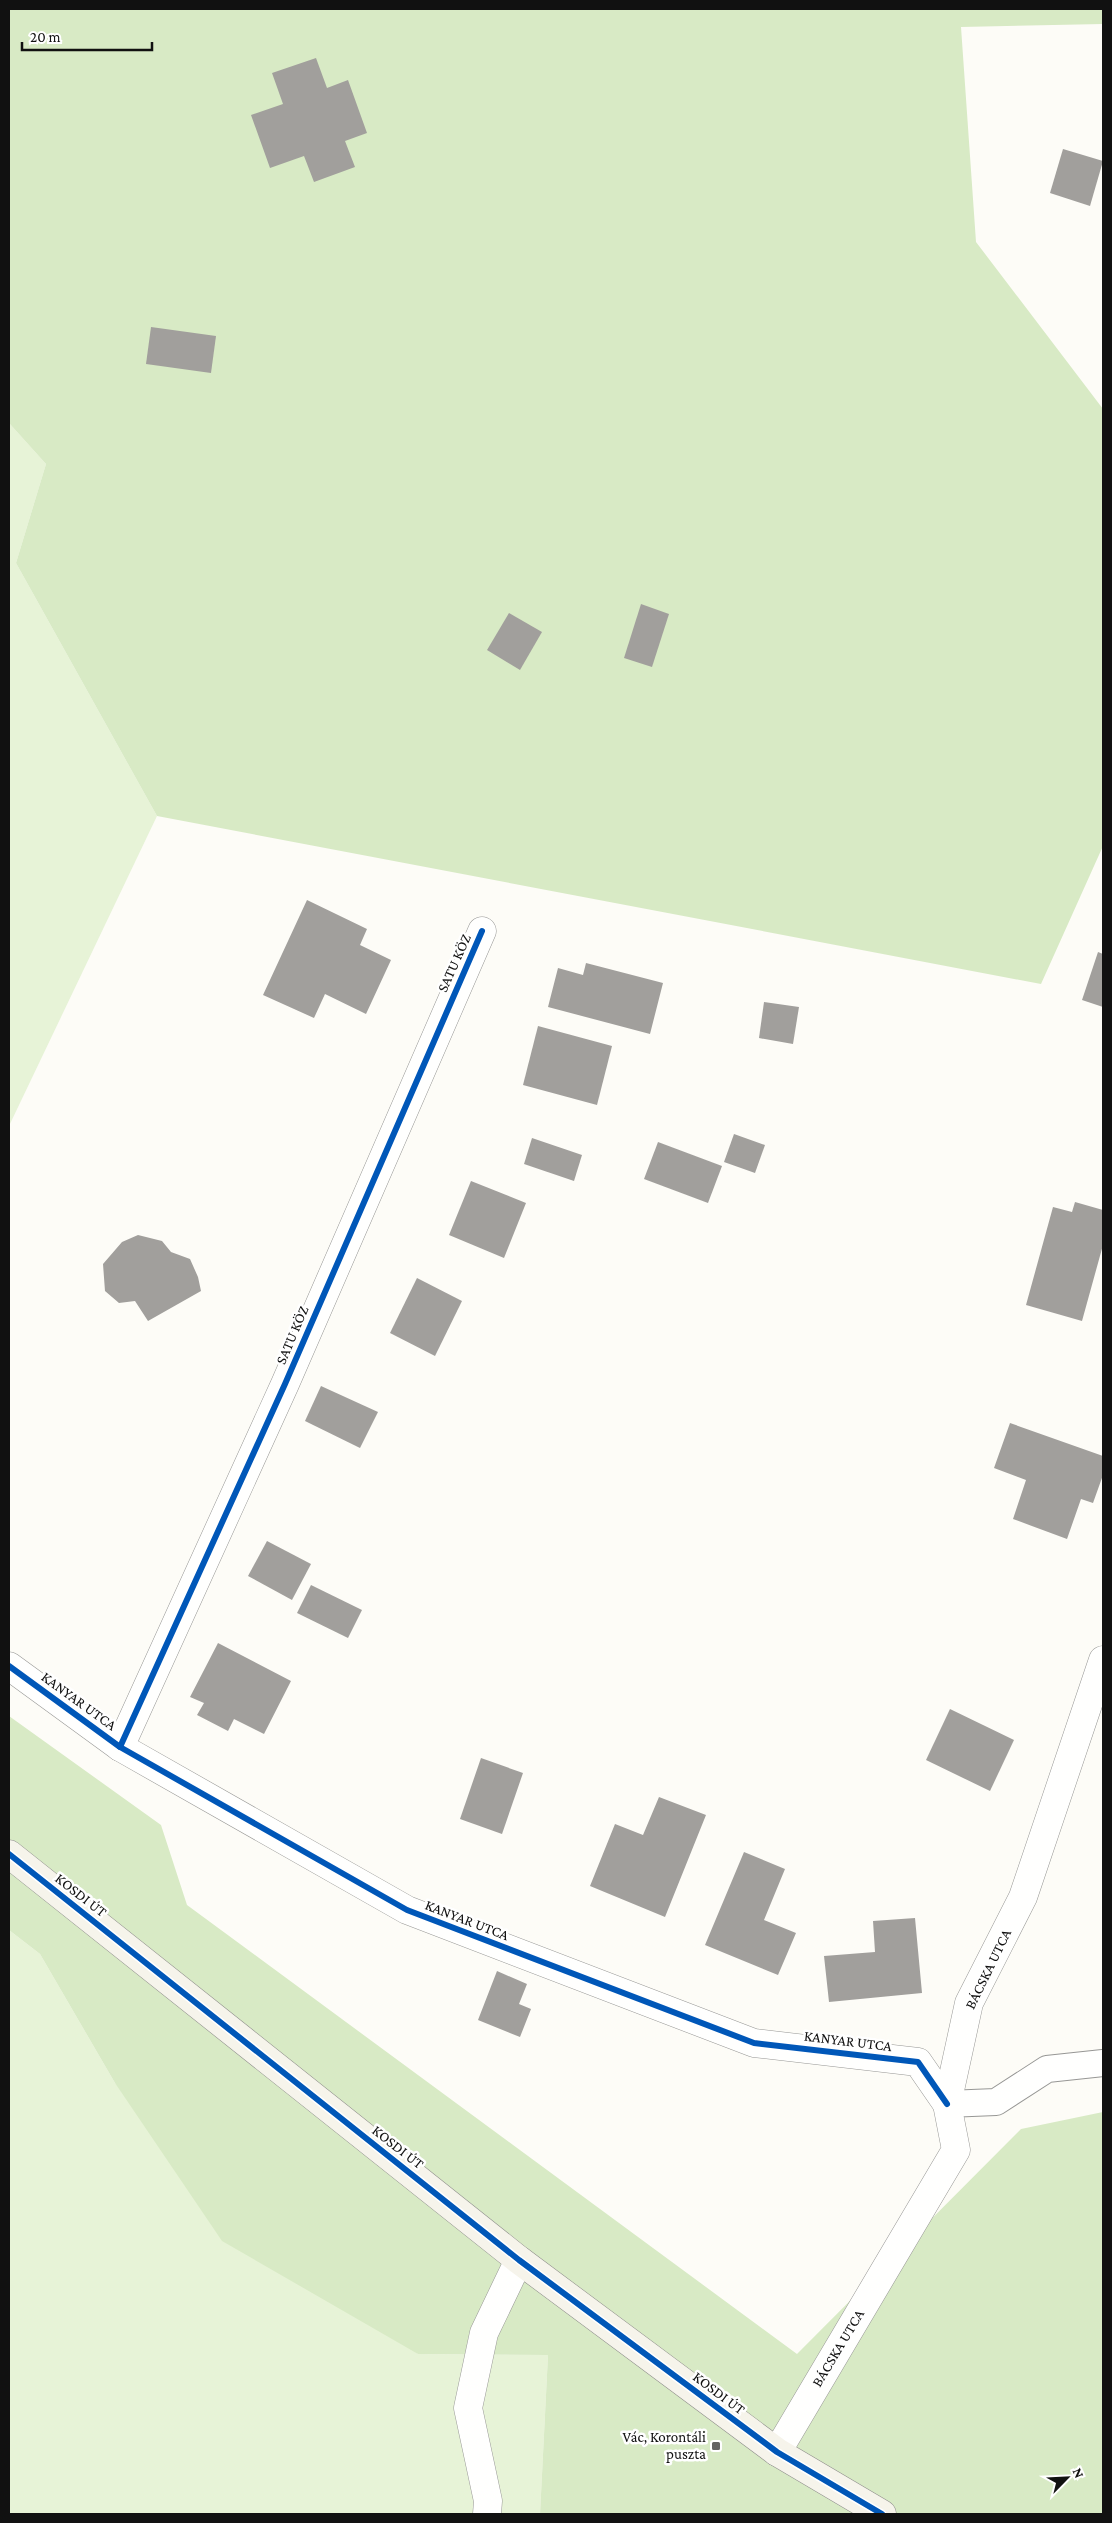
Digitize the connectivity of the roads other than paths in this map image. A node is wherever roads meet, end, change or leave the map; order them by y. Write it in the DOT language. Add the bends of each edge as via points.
graph roads {
  1 [pos="482,931"];
  2 [pos="1103,1660"];
  3 [pos="9,1666"];
  4 [pos="120,1747"];
  5 [pos="9,1854"];
  6 [pos="1103,2062"];
  7 [pos="947,2104"];
  8 [pos="519,2260"];
  9 [pos="777,2452"];
  10 [pos="487,2514"];
  11 [pos="882,2514"];
  1 -- 4 [label="street, SATU KÖZ" via="285,1384"];
  2 -- 7 [label="street, BÁCSKA UTCA" via="1023,1897 969,2003"];
  3 -- 4 [label="street, KANYAR UTCA"];
  4 -- 7 [label="street, KANYAR UTCA" via="407,1910 754,2043 918,2062"];
  5 -- 8 [label="street, KOSDI ÚT"];
  6 -- 7 [label="lane" via="1047,2069 996,2102"];
  7 -- 9 [label="street, BÁCSKA UTCA" via="956,2150"];
  8 -- 9 [label="street, KOSDI ÚT"];
  8 -- 10 [label="street" via="484,2333 468,2408 488,2501"];
  9 -- 11 [label="street, KOSDI ÚT"];
}
